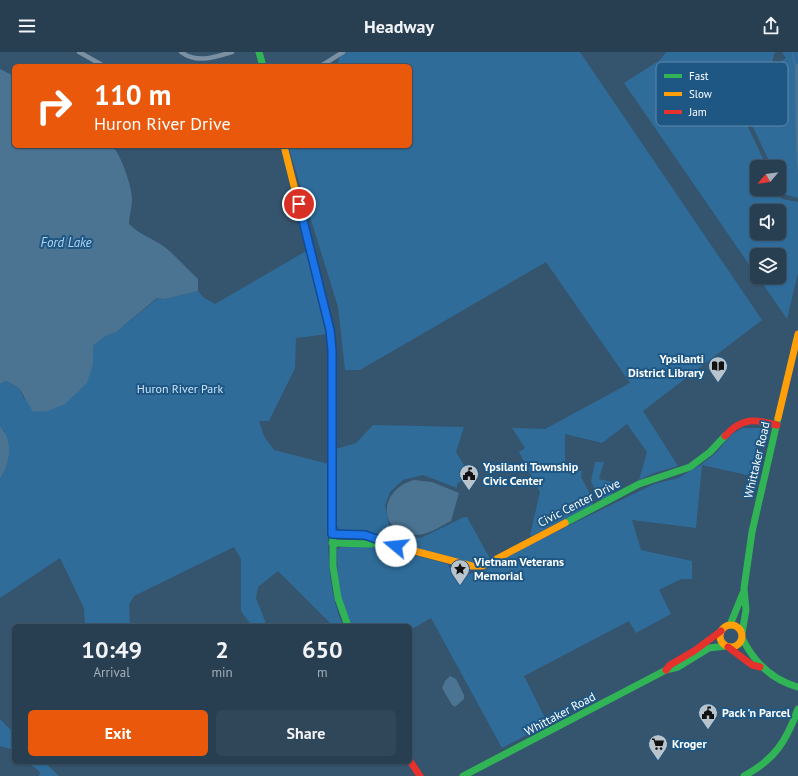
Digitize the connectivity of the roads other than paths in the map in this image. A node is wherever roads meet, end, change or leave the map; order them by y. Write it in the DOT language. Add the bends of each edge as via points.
graph roads {
  1 [pos="79,52"];
  2 [pos="181,52"];
  3 [pos="232,52"];
  4 [pos="259,52"];
  5 [pos="343,52"];
  6 [pos="216,54"];
  7 [pos="100,64"];
  8 [pos="262,64"];
  9 [pos="324,64"];
  10 [pos="284,148"];
  11 [pos="798,334"];
  12 [pos="777,425"];
  13 [pos="332,534"];
  14 [pos="380,542"];
  15 [pos="332,543"];
  16 [pos="743,593"];
  17 [pos="347,624"];
  18 [pos="730,625"];
  19 [pos="722,631"];
  20 [pos="742,636"];
  21 [pos="727,647"];
  22 [pos="760,667"];
  23 [pos="666,670"];
  24 [pos="798,687"];
  25 [pos="798,709"];
  26 [pos="412,764"];
  27 [pos="420,776"];
  28 [pos="463,776"];
  29 [pos="744,776"];
  1 -- 7 [label="street"];
  2 -- 6 [label="street" via="196,59"];
  3 -- 6 [label="street"];
  4 -- 8 [label="main road"];
  5 -- 9 [label="street"];
  10 -- 13 [label="main road" via="330,330"];
  11 -- 12 [label="main road, Whittaker Road"];
  12 -- 14 [label="main road, Civic Center Drive" via="757,420 745,421 729,430 710,452 690,466 639,484 483,566 472,566"];
  12 -- 16 [label="main road, Whittaker Road" via="752,532"];
  13 -- 14 [label="main road, Civic Center Drive" via="365,535"];
  13 -- 15 [label="main road"];
  14 -- 15 [label="main road, Civic Center Drive"];
  15 -- 17 [label="main road" via="334,583"];
  16 -- 18 [label="main road, Whittaker Road" via="736,617"];
  16 -- 20 [label="main road, Whittaker Road" via="746,610"];
  18 -- 19 [label="main road"];
  18 -- 20 [label="main road" via="736,626"];
  19 -- 21 [label="main road" via="720,637"];
  19 -- 23 [label="main road, Whittaker Road"];
  20 -- 21 [label="main road" via="737,646"];
  20 -- 22 [label="main road" via="748,651"];
  21 -- 22 [label="main road" via="752,665"];
  21 -- 23 [label="main road, Whittaker Road" via="709,648 678,667"];
  22 -- 24 [label="main road" via="779,681"];
  23 -- 28 [label="main road, Whittaker Road"];
  25 -- 29 [label="main road" via="787,739 779,751"];
  26 -- 27 [label="main road"];
}
